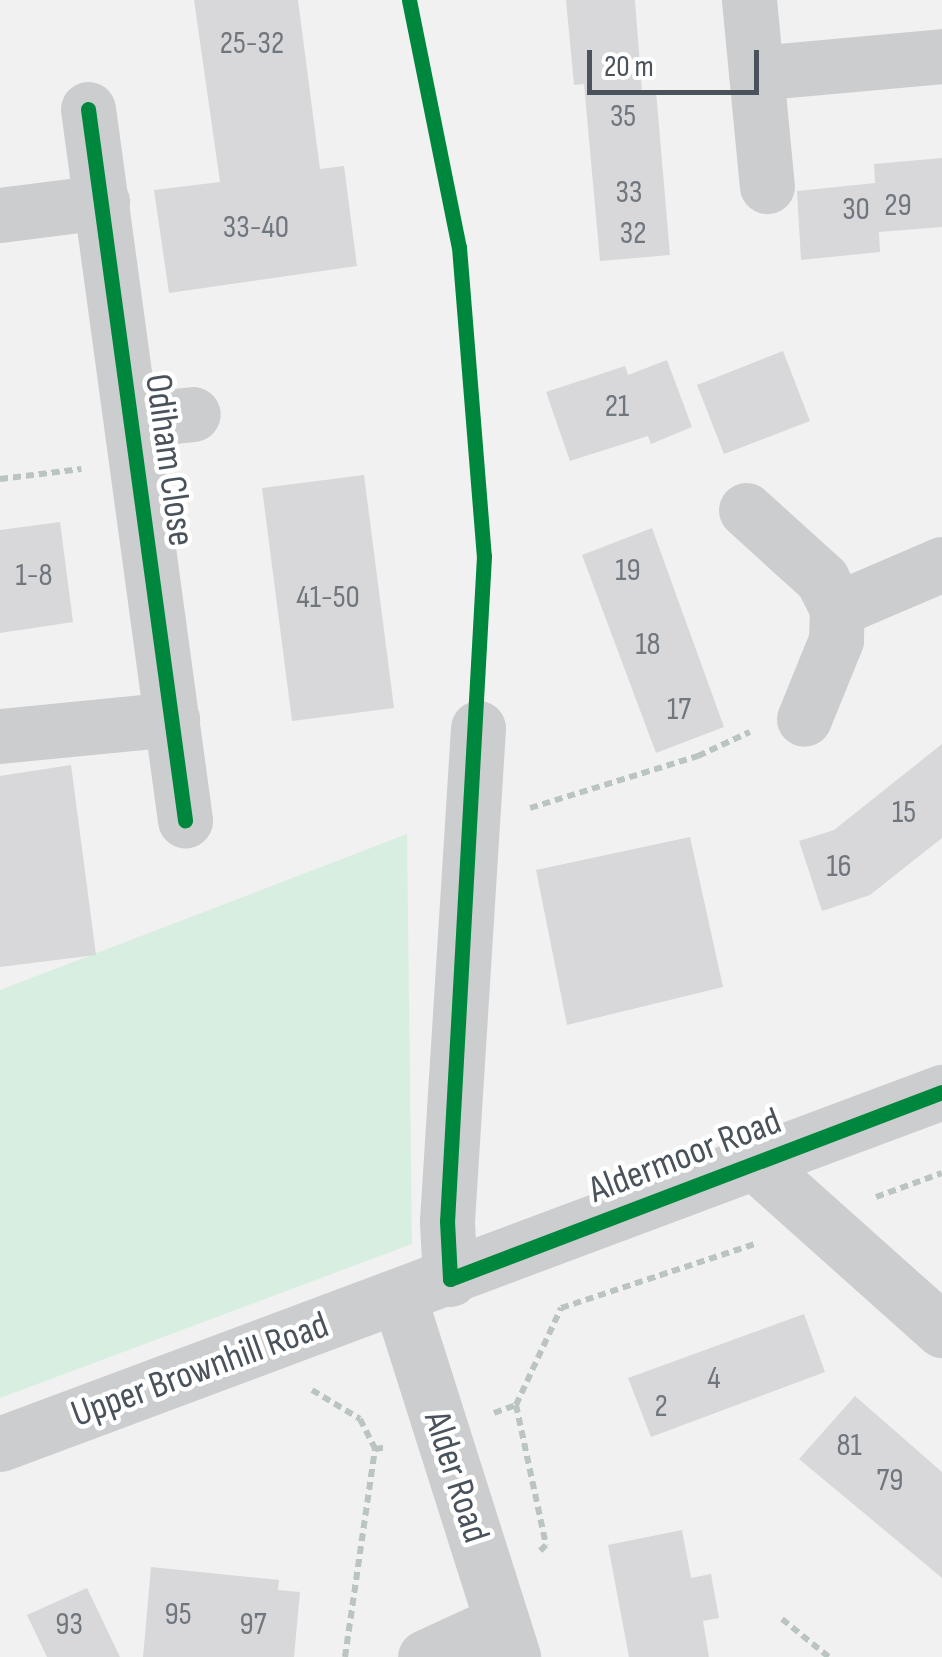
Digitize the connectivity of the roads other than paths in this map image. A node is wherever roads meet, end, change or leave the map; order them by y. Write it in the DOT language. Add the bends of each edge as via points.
graph roads {
  1 [pos="749,0"];
  2 [pos="942,56"];
  3 [pos="756,73"];
  4 [pos="88,109"];
  5 [pos="767,186"];
  6 [pos="102,202"];
  7 [pos="0,215"];
  8 [pos="192,414"];
  9 [pos="134,441"];
  10 [pos="746,510"];
  11 [pos="942,564"];
  12 [pos="837,609"];
  13 [pos="172,719"];
  14 [pos="804,719"];
  15 [pos="478,728"];
  16 [pos="0,736"];
  17 [pos="185,820"];
  18 [pos="942,1092"];
  19 [pos="755,1164"];
  20 [pos="425,1288"];
  21 [pos="942,1330"];
  22 [pos="0,1444"];
  23 [pos="507,1640"];
  24 [pos="425,1657"];
  1 -- 3 [label="street"];
  2 -- 3 [label="street"];
  3 -- 5 [label="street"];
  4 -- 6 [label="street, Odiham Close"];
  6 -- 7 [label="street"];
  6 -- 9 [label="street, Odiham Close"];
  8 -- 9 [label="street"];
  9 -- 13 [label="street, Odiham Close"];
  10 -- 12 [label="street" via="822,579"];
  11 -- 12 [label="street"];
  12 -- 14 [label="street" via="836,640"];
  13 -- 16 [label="street"];
  13 -- 17 [label="street, Odiham Close"];
  15 -- 20 [label="street, Alder Road" via="447,1221"];
  18 -- 19 [label="street, Aldermoor Road"];
  19 -- 20 [label="street, Aldermoor Road"];
  19 -- 21 [label="street"];
  20 -- 22 [label="street, Upper Brownhill Road"];
  20 -- 23 [label="street, Alder Road"];
  23 -- 24 [label="street"];
}
